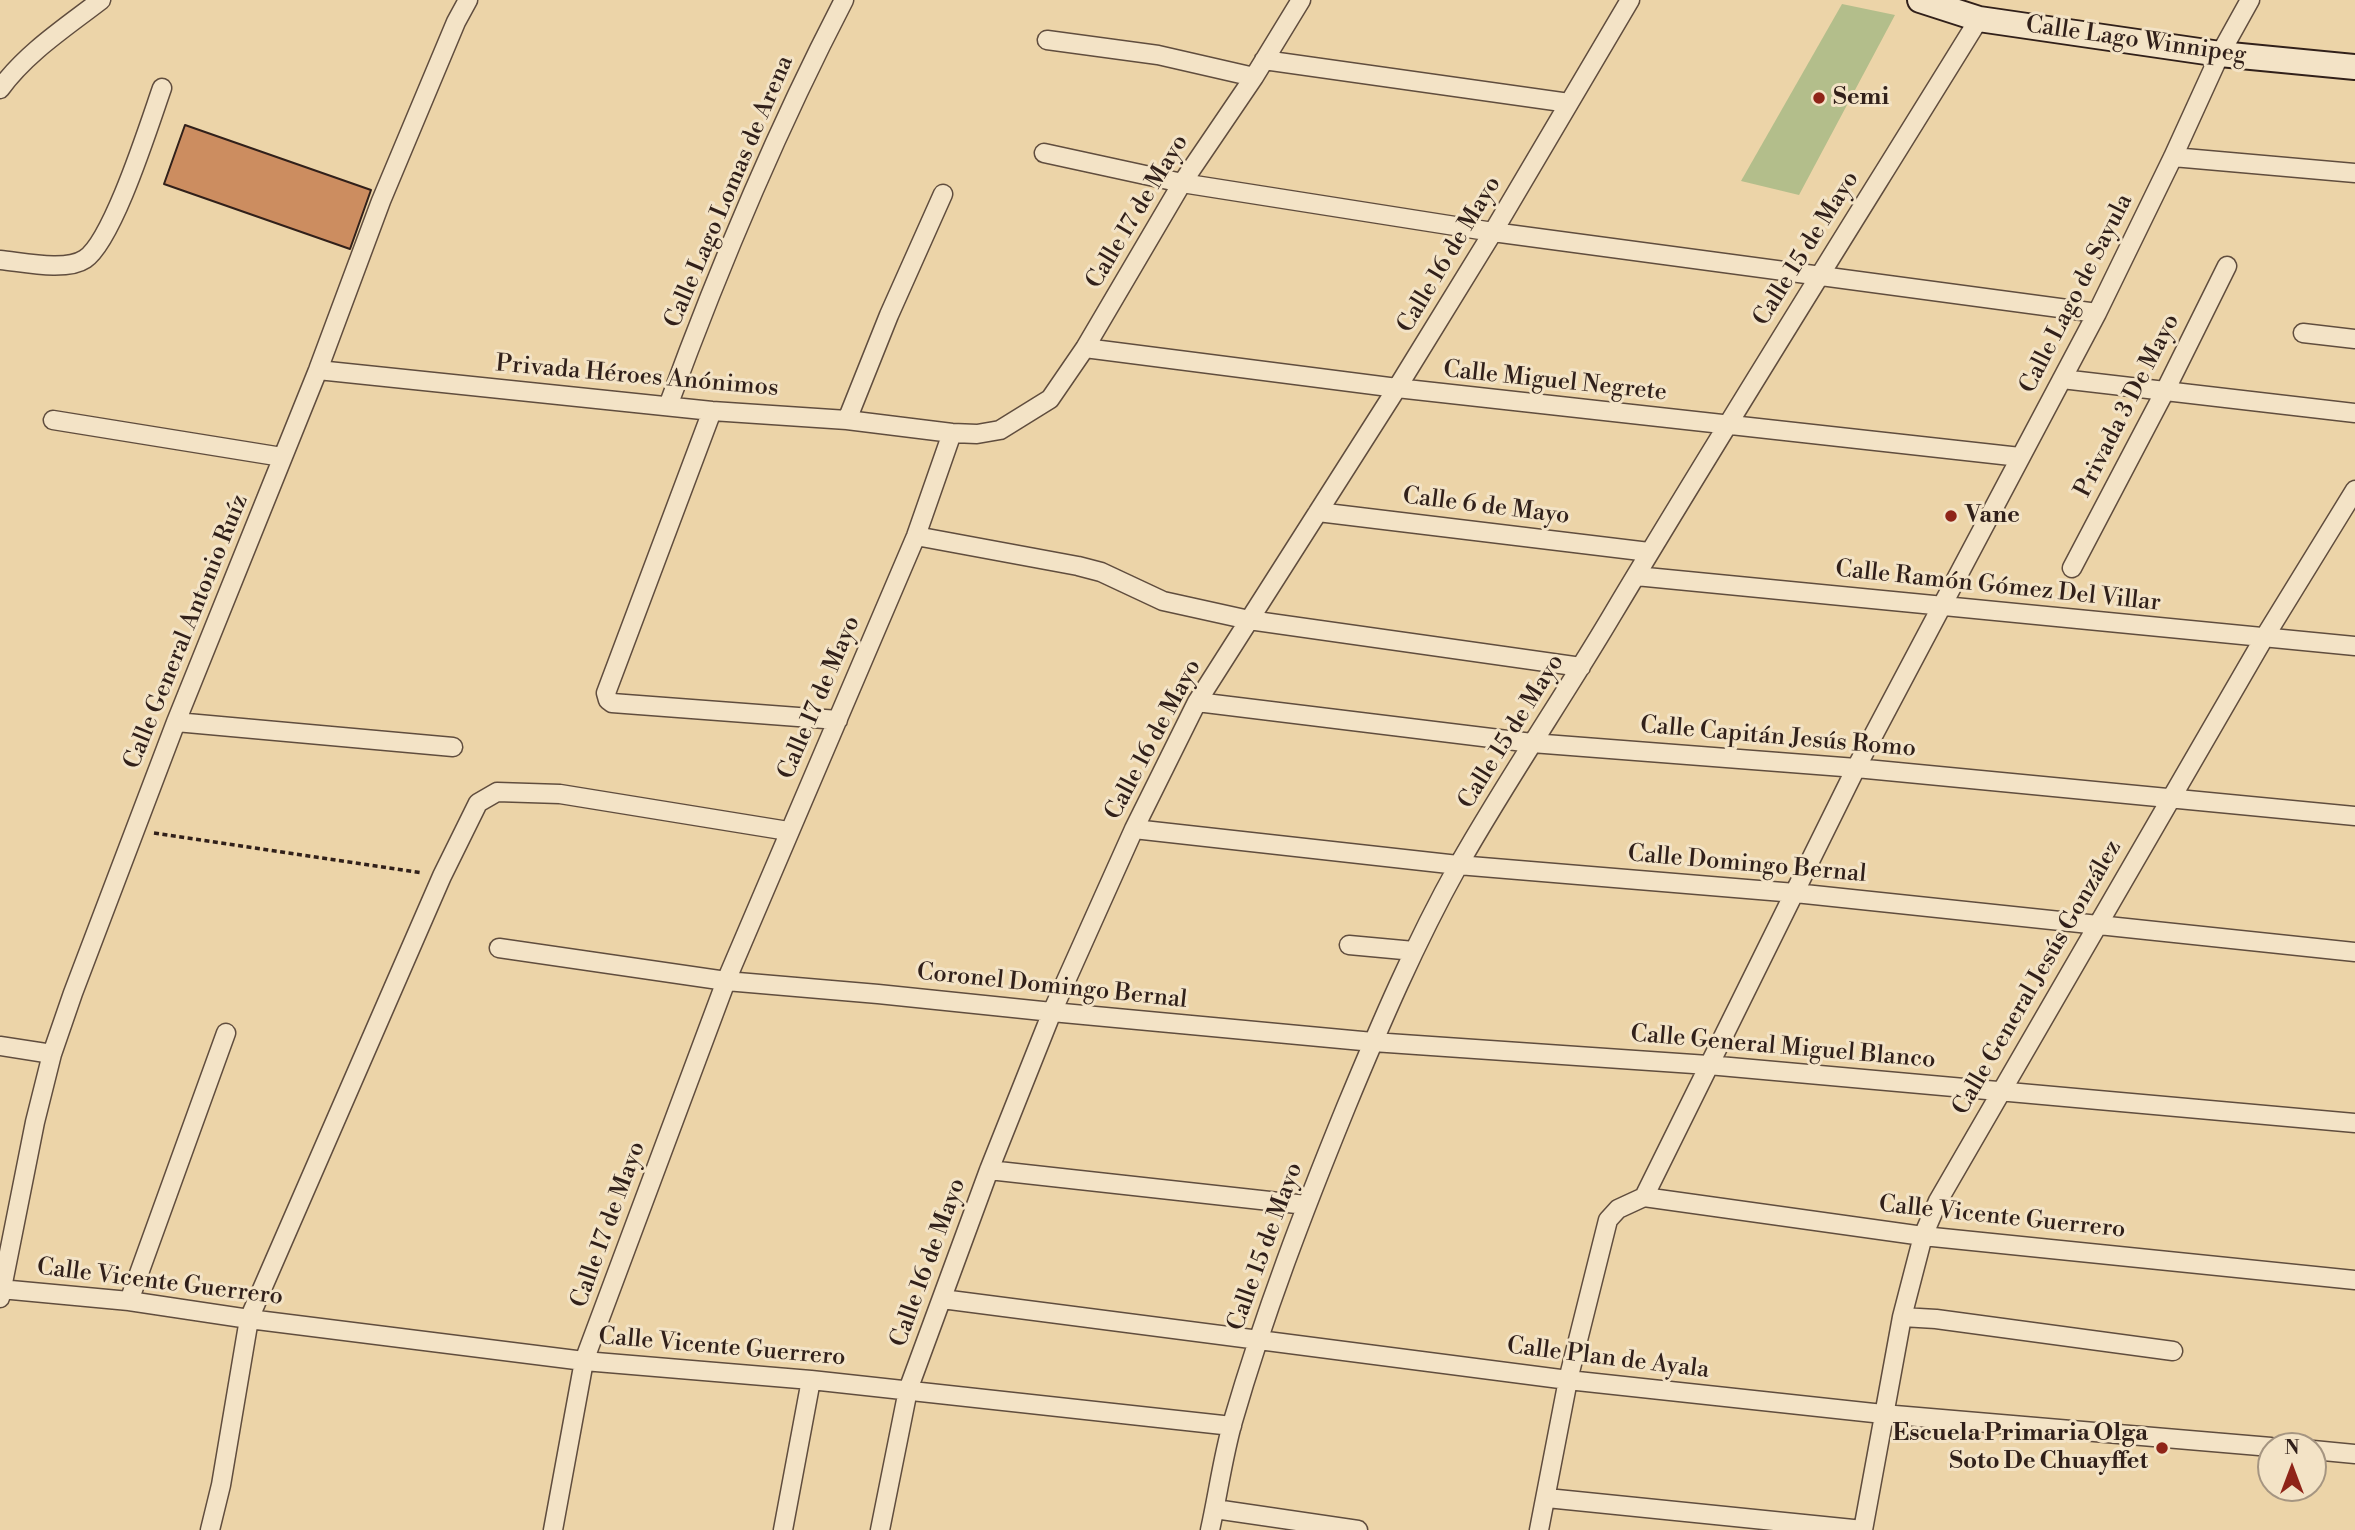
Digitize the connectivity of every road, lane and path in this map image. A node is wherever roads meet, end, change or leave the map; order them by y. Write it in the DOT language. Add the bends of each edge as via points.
graph roads {
  1 [pos="101,0"];
  2 [pos="468,0"];
  3 [pos="844,0"];
  4 [pos="1301,0"];
  5 [pos="1630,0"];
  6 [pos="1920,0"];
  7 [pos="2250,0"];
  8 [pos="1979,19"];
  9 [pos="1047,40"];
  10 [pos="2220,54"];
  11 [pos="1264,60"];
  12 [pos="2355,67"];
  13 [pos="1254,77"];
  14 [pos="162,88"];
  15 [pos="0,89"];
  16 [pos="1569,103"];
  17 [pos="1044,153"];
  18 [pos="2173,158"];
  19 [pos="2355,173"];
  20 [pos="1182,183"];
  21 [pos="943,194"];
  22 [pos="1493,232"];
  23 [pos="0,260"];
  24 [pos="2227,266"];
  25 [pos="1819,276"];
  26 [pos="2097,313"];
  27 [pos="2303,333"];
  28 [pos="2355,339"];
  29 [pos="1085,348"];
  30 [pos="318,370"];
  31 [pos="2062,379"];
  32 [pos="1397,388"];
  33 [pos="2165,391"];
  34 [pos="668,406"];
  35 [pos="712,411"];
  36 [pos="2355,413"];
  37 [pos="53,420"];
  38 [pos="847,420"];
  39 [pos="1726,426"];
  40 [pos="952,433"];
  41 [pos="282,457"];
  42 [pos="2020,457"];
  43 [pos="2355,490"];
  44 [pos="1318,512"];
  45 [pos="916,536"];
  46 [pos="1649,552"];
  47 [pos="2072,568"];
  48 [pos="1636,576"];
  49 [pos="1941,606"];
  50 [pos="1249,621"];
  51 [pos="2264,638"];
  52 [pos="2355,646"];
  53 [pos="1581,667"];
  54 [pos="1197,702"];
  55 [pos="838,720"];
  56 [pos="176,722"];
  57 [pos="1532,743"];
  58 [pos="453,747"];
  59 [pos="1856,768"];
  60 [pos="2172,798"];
  61 [pos="2355,816"];
  62 [pos="1134,829"];
  63 [pos="134,830"];
  64 [pos="788,831"];
  65 [pos="1458,865"];
  66 [pos="442,876"];
  67 [pos="1795,893"];
  68 [pos="2098,924"];
  69 [pos="1349,945"];
  70 [pos="499,948"];
  71 [pos="1413,951"];
  72 [pos="2355,952"];
  73 [pos="726,981"];
  74 [pos="1052,1012"];
  75 [pos="226,1033"];
  76 [pos="1373,1042"];
  77 [pos="0,1046"];
  78 [pos="52,1054"];
  79 [pos="1708,1065"];
  80 [pos="2002,1090"];
  81 [pos="2355,1123"];
  82 [pos="989,1170"];
  83 [pos="1644,1197"];
  84 [pos="1306,1205"];
  85 [pos="9,1209"];
  86 [pos="1923,1236"];
  87 [pos="2355,1280"];
  88 [pos="0,1292"];
  89 [pos="942,1299"];
  90 [pos="129,1301"];
  91 [pos="1902,1317"];
  92 [pos="249,1319"];
  93 [pos="1258,1340"];
  94 [pos="2173,1351"];
  95 [pos="584,1361"];
  96 [pos="811,1380"];
  97 [pos="1568,1380"];
  98 [pos="908,1390"];
  99 [pos="1883,1414"];
  100 [pos="1232,1426"];
  101 [pos="2257,1446"];
  102 [pos="2327,1451"];
  103 [pos="2355,1454"];
  104 [pos="1547,1497"];
  105 [pos="1215,1509"];
  106 [pos="210,1530"];
  107 [pos="554,1530"];
  108 [pos="783,1530"];
  109 [pos="880,1530"];
  110 [pos="1210,1530"];
  111 [pos="1358,1530"];
  112 [pos="1539,1530"];
  113 [pos="1863,1530"];
  1 -- 15 [label="street" via="30,56"];
  2 -- 30 [label="street, Calle General Antonio Ruíz" via="381,201"];
  3 -- 34 [label="street, Calle Lago Lomas de Arena" via="739,223"];
  4 -- 11 [label="street, Calle 17 de Mayo"];
  5 -- 16 [label="street, Calle 16 de Mayo"];
  6 -- 8 [label="main road, Calle Lago Winnipeg"];
  7 -- 10 [label="street, Calle Lago de Sayula"];
  8 -- 10 [label="main road, Calle Lago Winnipeg"];
  8 -- 25 [label="street, Calle 15 de Mayo"];
  9 -- 13 [label="street" via="1158,55"];
  10 -- 12 [label="main road, Calle Lago Winnipeg"];
  10 -- 18 [label="street, Calle Lago de Sayula"];
  11 -- 13 [label="street, Calle 17 de Mayo"];
  11 -- 16 [label="street"];
  13 -- 20 [label="street, Calle 17 de Mayo"];
  14 -- 23 [label="street" via="113,220 84,260 53,265"];
  16 -- 22 [label="street, Calle 16 de Mayo"];
  17 -- 20 [label="street"];
  18 -- 19 [label="street"];
  18 -- 26 [label="street, Calle Lago de Sayula"];
  20 -- 22 [label="street"];
  20 -- 29 [label="street, Calle 17 de Mayo"];
  21 -- 38 [label="street"];
  22 -- 25 [label="street"];
  22 -- 32 [label="street, Calle 16 de Mayo"];
  24 -- 33 [label="street, Privada 3 De Mayo"];
  25 -- 26 [label="street"];
  25 -- 39 [label="street, Calle 15 de Mayo"];
  26 -- 31 [label="street, Calle Lago de Sayula"];
  27 -- 28 [label="street"];
  29 -- 32 [label="street, Calle Miguel Negrete"];
  29 -- 40 [label="street, Calle 17 de Mayo" via="1050,399 1021,419 1000,430"];
  30 -- 34 [label="street, Privada Héroes Anónimos"];
  30 -- 41 [label="street, Calle General Antonio Ruíz"];
  31 -- 33 [label="street"];
  31 -- 42 [label="street, Calle Lago de Sayula"];
  32 -- 39 [label="street, Calle Miguel Negrete"];
  32 -- 44 [label="street, Calle 16 de Mayo"];
  33 -- 36 [label="street"];
  33 -- 47 [label="street, Privada 3 De Mayo"];
  34 -- 35 [label="street, Privada Héroes Anónimos"];
  35 -- 38 [label="street, Privada Héroes Anónimos"];
  35 -- 55 [label="street" via="606,693 608,700"];
  37 -- 41 [label="street"];
  38 -- 40 [label="street, Privada Héroes Anónimos"];
  39 -- 42 [label="street, Calle Miguel Negrete"];
  39 -- 46 [label="street, Calle 15 de Mayo"];
  40 -- 45 [label="street, Calle 17 de Mayo"];
  41 -- 56 [label="street, Calle General Antonio Ruíz"];
  42 -- 49 [label="street, Calle Lago de Sayula"];
  43 -- 51 [label="street, Calle General Jesús González"];
  44 -- 46 [label="street, Calle 6 de Mayo"];
  44 -- 50 [label="street, Calle 16 de Mayo"];
  45 -- 50 [label="street" via="1089,569 1163,601"];
  45 -- 55 [label="street, Calle 17 de Mayo"];
  46 -- 48 [label="street, Calle 15 de Mayo"];
  48 -- 49 [label="street, Calle Ramón Gómez Del Villar"];
  48 -- 53 [label="street, Calle 15 de Mayo"];
  49 -- 51 [label="street, Calle Ramón Gómez Del Villar"];
  49 -- 59 [label="street, Calle Lago de Sayula"];
  50 -- 53 [label="street"];
  50 -- 54 [label="street, Calle 16 de Mayo"];
  51 -- 52 [label="street, Calle Ramón Gómez Del Villar"];
  51 -- 60 [label="street, Calle General Jesús González"];
  53 -- 57 [label="street, Calle 15 de Mayo"];
  54 -- 57 [label="street, Calle Capitán Jesús Romo"];
  54 -- 62 [label="street, Calle 16 de Mayo"];
  55 -- 64 [label="street, Calle 17 de Mayo"];
  56 -- 58 [label="street"];
  56 -- 63 [label="street, Calle General Antonio Ruíz"];
  57 -- 59 [label="street, Calle Capitán Jesús Romo"];
  57 -- 65 [label="street, Calle 15 de Mayo"];
  59 -- 60 [label="street, Calle Capitán Jesús Romo"];
  59 -- 67 [label="street, Calle Lago de Sayula"];
  60 -- 61 [label="street, Calle Capitán Jesús Romo"];
  60 -- 68 [label="street, Calle General Jesús González"];
  62 -- 65 [label="street, Calle Domingo Bernal"];
  62 -- 74 [label="street, Calle 16 de Mayo"];
  63 -- 66 [label="path"];
  63 -- 78 [label="street, Calle General Antonio Ruíz"];
  64 -- 66 [label="street" via="560,794 497,792 478,803"];
  64 -- 73 [label="street, Calle 17 de Mayo"];
  65 -- 67 [label="street, Calle Domingo Bernal"];
  65 -- 71 [label="street, Calle 15 de Mayo"];
  66 -- 92 [label="street"];
  67 -- 68 [label="street, Calle Domingo Bernal"];
  67 -- 79 [label="street, Calle Lago de Sayula"];
  68 -- 72 [label="street, Calle Domingo Bernal"];
  68 -- 80 [label="street, Calle General Jesús González"];
  69 -- 71 [label="street"];
  70 -- 73 [label="street, Coronel Domingo Bernal"];
  71 -- 76 [label="street, Calle 15 de Mayo"];
  73 -- 74 [label="street, Coronel Domingo Bernal"];
  73 -- 95 [label="street, Calle 17 de Mayo"];
  74 -- 76 [label="street, Coronel Domingo Bernal"];
  74 -- 82 [label="street, Calle 16 de Mayo"];
  75 -- 90 [label="street"];
  76 -- 79 [label="street, Calle General Miguel Blanco"];
  76 -- 84 [label="street, Calle 15 de Mayo"];
  77 -- 78 [label="street"];
  78 -- 85 [label="street, Calle General Antonio Ruíz"];
  79 -- 80 [label="street, Calle General Miguel Blanco"];
  79 -- 83 [label="street, Calle Lago de Sayula"];
  80 -- 81 [label="street, Calle General Miguel Blanco"];
  80 -- 86 [label="street, Calle General Jesús González" via="1963,1154"];
  82 -- 84 [label="street"];
  82 -- 89 [label="street, Calle 16 de Mayo"];
  83 -- 86 [label="street, Calle Vicente Guerrero"];
  83 -- 97 [label="street" via="1627,1203 1608,1220"];
  84 -- 93 [label="street, Calle 15 de Mayo"];
  85 -- 88 [label="street, Calle General Antonio Ruíz"];
  86 -- 87 [label="street, Calle Vicente Guerrero"];
  86 -- 91 [label="street, Calle General Jesús González"];
  88 -- 90 [label="street, Calle Vicente Guerrero"];
  89 -- 93 [label="street, Calle Plan de Ayala"];
  89 -- 98 [label="street, Calle 16 de Mayo"];
  90 -- 92 [label="street, Calle Vicente Guerrero"];
  91 -- 94 [label="street"];
  91 -- 99 [label="street, Calle General Jesús González"];
  92 -- 95 [label="street, Calle Vicente Guerrero"];
  92 -- 106 [label="street"];
  93 -- 97 [label="street, Calle Plan de Ayala"];
  93 -- 100 [label="street, Calle 15 de Mayo"];
  95 -- 96 [label="street, Calle Vicente Guerrero"];
  95 -- 107 [label="street, Calle 17 de Mayo"];
  96 -- 98 [label="street, Calle Vicente Guerrero"];
  96 -- 108 [label="street"];
  97 -- 99 [label="street, Calle Plan de Ayala"];
  97 -- 104 [label="street"];
  98 -- 100 [label="street, Calle Vicente Guerrero"];
  98 -- 109 [label="street, Calle 16 de Mayo"];
  99 -- 101 [label="street, Calle Plan de Ayala"];
  99 -- 113 [label="street, Calle General Jesús González"];
  100 -- 105 [label="street, Calle 15 de Mayo"];
  102 -- 103 [label="street"];
  104 -- 112 [label="street"];
  104 -- 113 [label="street"];
  105 -- 110 [label="street, Calle 15 de Mayo"];
  105 -- 111 [label="street"];
}
